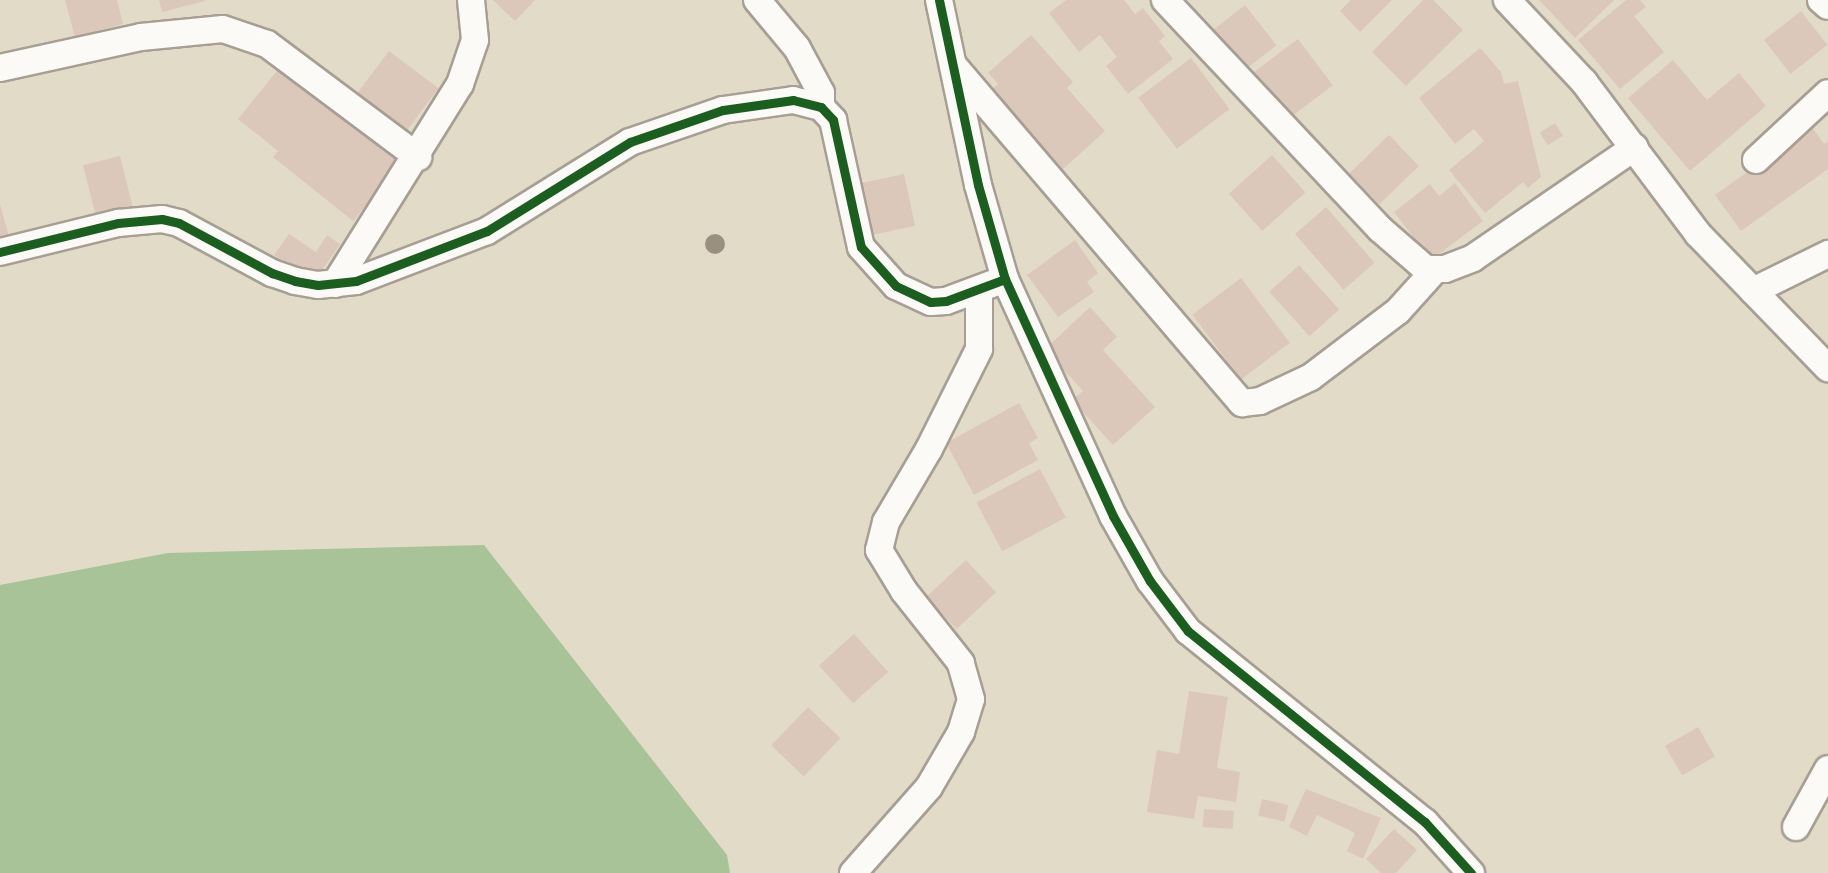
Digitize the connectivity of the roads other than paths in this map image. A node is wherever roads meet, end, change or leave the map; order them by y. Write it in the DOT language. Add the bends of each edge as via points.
graph roads {
  1 [pos="471,0"];
  2 [pos="757,0"];
  3 [pos="939,0"];
  4 [pos="1165,0"];
  5 [pos="1507,0"];
  6 [pos="1821,0"];
  7 [pos="1828,6"];
  8 [pos="952,64"];
  9 [pos="0,68"];
  10 [pos="1828,93"];
  11 [pos="821,107"];
  12 [pos="964,118"];
  13 [pos="1013,132"];
  14 [pos="1635,147"];
  15 [pos="418,157"];
  16 [pos="1756,160"];
  17 [pos="0,252"];
  18 [pos="1828,254"];
  19 [pos="1434,271"];
  20 [pos="1005,279"];
  21 [pos="335,284"];
  22 [pos="1753,291"];
  23 [pos="979,292"];
  24 [pos="1828,368"];
  25 [pos="1828,769"];
  26 [pos="1796,827"];
  27 [pos="853,873"];
  28 [pos="1471,873"];
  1 -- 15 [label="street" via="475,18 472,55 447,112"];
  2 -- 11 [label="street" via="797,48 821,93"];
  3 -- 8 [label="street"];
  4 -- 19 [label="street" via="1380,229"];
  5 -- 14 [label="street" via="1584,82"];
  6 -- 7 [label="street"];
  8 -- 12 [label="street"];
  8 -- 13 [label="street"];
  9 -- 15 [label="street" via="141,37 223,29 267,44"];
  10 -- 16 [label="street"];
  11 -- 21 [label="street" via="793,100 769,101 662,129 605,154 458,246 381,274"];
  11 -- 23 [label="street" via="833,120 858,238 873,266 895,286 931,302"];
  12 -- 13 [label="street"];
  12 -- 20 [label="street"];
  13 -- 19 [label="street" via="1242,403 1260,401 1311,377 1398,311"];
  14 -- 19 [label="street" via="1473,258"];
  14 -- 22 [label="street" via="1698,234"];
  15 -- 21 [label="street"];
  17 -- 21 [label="street" via="118,223 162,219 216,240 271,273 318,285"];
  18 -- 22 [label="street"];
  20 -- 23 [label="street"];
  20 -- 28 [label="street" via="1113,516 1166,606 1211,651 1425,822"];
  22 -- 24 [label="street"];
  23 -- 27 [label="street" via="979,349 886,522 879,550 961,663 971,699 961,732 929,787"];
  25 -- 26 [label="street"];
}
